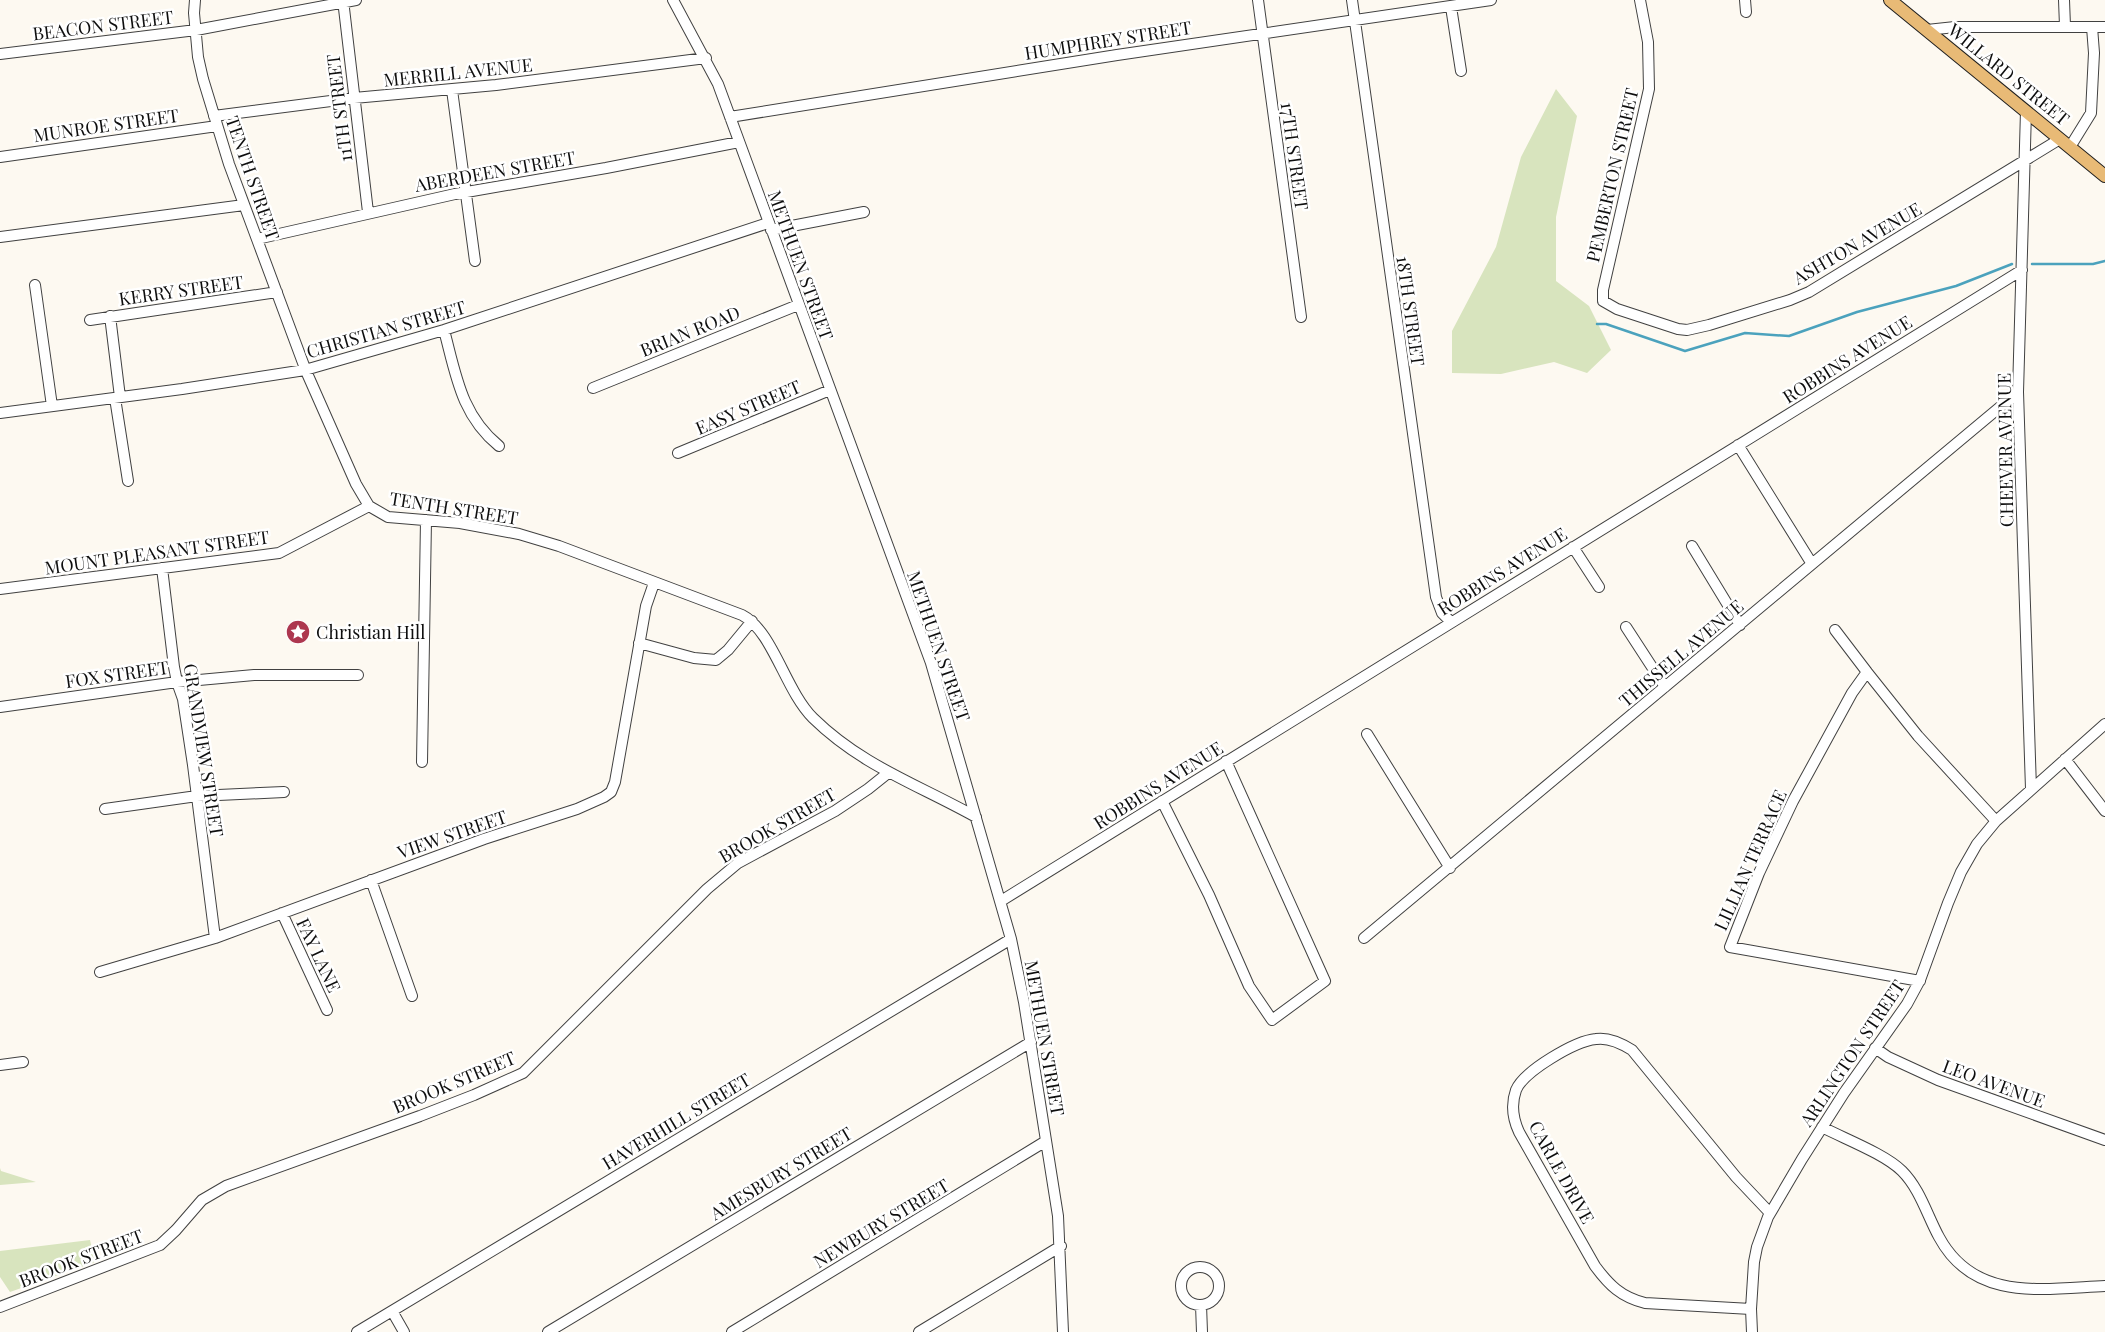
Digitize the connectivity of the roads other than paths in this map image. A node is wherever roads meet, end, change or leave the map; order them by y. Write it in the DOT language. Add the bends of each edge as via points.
graph roads {
  1 [pos="195,0"];
  2 [pos="356,0"];
  3 [pos="674,0"];
  4 [pos="1258,0"];
  5 [pos="1352,0"];
  6 [pos="1491,0"];
  7 [pos="1640,0"];
  8 [pos="1744,0"];
  9 [pos="1890,0"];
  10 [pos="2064,0"];
  11 [pos="343,1"];
  12 [pos="1451,7"];
  13 [pos="1746,12"];
  14 [pos="1354,19"];
  15 [pos="2065,26"];
  16 [pos="2092,27"];
  17 [pos="2105,27"];
  18 [pos="196,30"];
  19 [pos="1927,30"];
  20 [pos="1262,34"];
  21 [pos="0,54"];
  22 [pos="706,58"];
  23 [pos="1461,72"];
  24 [pos="452,90"];
  25 [pos="354,98"];
  26 [pos="2026,111"];
  27 [pos="730,117"];
  28 [pos="216,121"];
  29 [pos="2060,139"];
  30 [pos="739,142"];
  31 [pos="2070,147"];
  32 [pos="0,157"];
  33 [pos="2024,161"];
  34 [pos="2105,176"];
  35 [pos="466,192"];
  36 [pos="244,205"];
  37 [pos="368,212"];
  38 [pos="864,212"];
  39 [pos="770,227"];
  40 [pos="0,238"];
  41 [pos="258,239"];
  42 [pos="475,262"];
  43 [pos="2022,270"];
  44 [pos="36,285"];
  45 [pos="277,292"];
  46 [pos="1602,297"];
  47 [pos="798,305"];
  48 [pos="110,316"];
  49 [pos="1301,317"];
  50 [pos="90,320"];
  51 [pos="444,330"];
  52 [pos="305,370"];
  53 [pos="593,388"];
  54 [pos="830,390"];
  55 [pos="2018,392"];
  56 [pos="118,398"];
  57 [pos="52,406"];
  58 [pos="0,412"];
  59 [pos="1738,445"];
  60 [pos="499,446"];
  61 [pos="678,453"];
  62 [pos="128,481"];
  63 [pos="368,506"];
  64 [pos="426,520"];
  65 [pos="1573,546"];
  66 [pos="1692,546"];
  67 [pos="1812,564"];
  68 [pos="162,568"];
  69 [pos="654,583"];
  70 [pos="1600,587"];
  71 [pos="0,589"];
  72 [pos="752,621"];
  73 [pos="1451,622"];
  74 [pos="1740,625"];
  75 [pos="1626,627"];
  76 [pos="1835,630"];
  77 [pos="639,643"];
  78 [pos="1868,672"];
  79 [pos="358,675"];
  80 [pos="177,682"];
  81 [pos="1665,687"];
  82 [pos="0,706"];
  83 [pos="2105,724"];
  84 [pos="1367,734"];
  85 [pos="2065,759"];
  86 [pos="422,762"];
  87 [pos="1226,762"];
  88 [pos="888,773"];
  89 [pos="2031,788"];
  90 [pos="284,792"];
  91 [pos="197,796"];
  92 [pos="1162,801"];
  93 [pos="105,808"];
  94 [pos="2105,810"];
  95 [pos="976,817"];
  96 [pos="1996,821"];
  97 [pos="1450,868"];
  98 [pos="371,880"];
  99 [pos="1001,901"];
  100 [pos="282,913"];
  101 [pos="215,938"];
  102 [pos="1364,938"];
  103 [pos="1011,939"];
  104 [pos="100,972"];
  105 [pos="1920,981"];
  106 [pos="412,996"];
  107 [pos="327,1010"];
  108 [pos="1031,1042"];
  109 [pos="1875,1048"];
  110 [pos="23,1062"];
  111 [pos="0,1065"];
  112 [pos="1822,1128"];
  113 [pos="2105,1140"];
  114 [pos="1046,1141"];
  115 [pos="1770,1213"];
  116 [pos="1060,1246"];
  117 [pos="2105,1286"];
  118 [pos="1201,1305"];
  119 [pos="0,1307"];
  120 [pos="1751,1309"];
  121 [pos="392,1311"];
  122 [pos="357,1332"];
  123 [pos="404,1332"];
  124 [pos="548,1332"];
  125 [pos="732,1332"];
  126 [pos="920,1332"];
  127 [pos="1064,1332"];
  128 [pos="1202,1332"];
  129 [pos="1752,1332"];
  1 -- 18 [label="street, TENTH STREET"];
  2 -- 11 [label="street, BEACON STREET"];
  3 -- 22 [label="street, METHUEN STREET"];
  4 -- 20 [label="street, 17TH STREET"];
  5 -- 14 [label="street, 18TH STREET"];
  6 -- 12 [label="street, HUMPHREY STREET"];
  7 -- 46 [label="street, PEMBERTON STREET" via="1648,42 1649,89"];
  8 -- 13 [label="street"];
  9 -- 19 [label="main road, WILLARD STREET"];
  10 -- 15 [label="street"];
  11 -- 18 [label="street, BEACON STREET"];
  11 -- 25 [label="street, 11TH STREET"];
  12 -- 14 [label="street, HUMPHREY STREET"];
  12 -- 23 [label="street"];
  14 -- 20 [label="street, HUMPHREY STREET"];
  14 -- 73 [label="street, 18TH STREET" via="1436,597 1442,613"];
  15 -- 16 [label="street"];
  15 -- 19 [label="street"];
  16 -- 17 [label="street"];
  16 -- 31 [label="street" via="2091,113"];
  18 -- 21 [label="street, BEACON STREET"];
  18 -- 28 [label="street, TENTH STREET" via="203,79"];
  19 -- 26 [label="main road, WILLARD STREET"];
  20 -- 27 [label="street, HUMPHREY STREET"];
  20 -- 49 [label="street, 17TH STREET"];
  22 -- 24 [label="street, MERRILL AVENUE"];
  22 -- 27 [label="street, METHUEN STREET"];
  24 -- 25 [label="street, MERRILL AVENUE"];
  24 -- 35 [label="street"];
  25 -- 28 [label="street, MERRILL AVENUE"];
  25 -- 37 [label="street, 11TH STREET"];
  26 -- 29 [label="main road, WILLARD STREET"];
  26 -- 33 [label="street, CHEEVER AVENUE"];
  27 -- 30 [label="street, METHUEN STREET"];
  28 -- 32 [label="street, MUNROE STREET"];
  28 -- 36 [label="street, TENTH STREET"];
  29 -- 31 [label="main road, WILLARD STREET"];
  29 -- 33 [label="street, ASHTON AVENUE"];
  30 -- 35 [label="street, ABERDEEN STREET"];
  30 -- 39 [label="street, METHUEN STREET"];
  31 -- 34 [label="main road, WILLARD STREET"];
  33 -- 43 [label="street, CHEEVER AVENUE"];
  33 -- 46 [label="street, ASHTON AVENUE" via="1809,292 1790,300 1687,330 1616,309"];
  35 -- 37 [label="street, ABERDEEN STREET"];
  35 -- 42 [label="street"];
  36 -- 40 [label="street"];
  36 -- 41 [label="street, TENTH STREET"];
  37 -- 41 [label="street, ABERDEEN STREET"];
  38 -- 39 [label="street, CHRISTIAN STREET"];
  39 -- 47 [label="street, METHUEN STREET"];
  39 -- 51 [label="street, CHRISTIAN STREET"];
  41 -- 45 [label="street, TENTH STREET"];
  43 -- 55 [label="street, CHEEVER AVENUE"];
  43 -- 59 [label="street, ROBBINS AVENUE"];
  44 -- 57 [label="street"];
  45 -- 48 [label="street, KERRY STREET"];
  45 -- 52 [label="street, TENTH STREET"];
  47 -- 53 [label="street, BRIAN ROAD"];
  47 -- 54 [label="street, METHUEN STREET"];
  48 -- 50 [label="street, KERRY STREET"];
  48 -- 56 [label="street"];
  51 -- 52 [label="street, CHRISTIAN STREET"];
  51 -- 60 [label="street" via="467,408 479,428"];
  52 -- 56 [label="street, CHRISTIAN STREET"];
  52 -- 63 [label="street, TENTH STREET"];
  54 -- 61 [label="street, EASY STREET"];
  54 -- 95 [label="street, METHUEN STREET" via="931,662"];
  55 -- 67 [label="street, THISSELL AVENUE"];
  55 -- 89 [label="street, CHEEVER AVENUE"];
  56 -- 57 [label="street, CHRISTIAN STREET"];
  56 -- 62 [label="street"];
  57 -- 58 [label="street, CHRISTIAN STREET"];
  59 -- 65 [label="street, ROBBINS AVENUE"];
  59 -- 67 [label="street"];
  63 -- 64 [label="street, TENTH STREET" via="388,517"];
  63 -- 68 [label="street, MOUNT PLEASANT STREET" via="279,553"];
  64 -- 69 [label="street, TENTH STREET" via="519,534 565,548"];
  64 -- 86 [label="street"];
  65 -- 70 [label="street"];
  65 -- 73 [label="street, ROBBINS AVENUE"];
  66 -- 74 [label="street"];
  67 -- 74 [label="street, THISSELL AVENUE"];
  68 -- 71 [label="street, MOUNT PLEASANT STREET"];
  68 -- 80 [label="street, GRANDVIEW STREET"];
  69 -- 72 [label="street, TENTH STREET"];
  69 -- 77 [label="street, VIEW STREET"];
  72 -- 77 [label="street" via="718,659 694,658"];
  72 -- 88 [label="street, TENTH STREET" via="763,633 805,710 837,740"];
  73 -- 87 [label="street, ROBBINS AVENUE"];
  74 -- 81 [label="street, THISSELL AVENUE"];
  75 -- 81 [label="street"];
  76 -- 78 [label="street"];
  77 -- 98 [label="street, VIEW STREET" via="618,770 611,792 577,809"];
  78 -- 96 [label="street" via="1918,736"];
  78 -- 105 [label="street, LILLIAN TERRACE" via="1852,693 1793,801 1730,947"];
  79 -- 80 [label="street, FOX STREET" via="254,675"];
  80 -- 82 [label="street, FOX STREET"];
  80 -- 91 [label="street, GRANDVIEW STREET" via="183,699"];
  81 -- 97 [label="street, THISSELL AVENUE"];
  83 -- 85 [label="street, ARLINGTON STREET"];
  84 -- 97 [label="street"];
  85 -- 89 [label="street, ARLINGTON STREET"];
  85 -- 94 [label="street"];
  87 -- 92 [label="street, ROBBINS AVENUE"];
  87 -- 92 [label="street" via="1325,981 1272,1020 1249,986 1210,895"];
  88 -- 95 [label="street, TENTH STREET"];
  88 -- 119 [label="street, BROOK STREET" via="835,811 728,870 523,1073 420,1116 226,1186 202,1200 160,1245"];
  89 -- 96 [label="street, ARLINGTON STREET"];
  90 -- 91 [label="street"];
  91 -- 93 [label="street"];
  91 -- 101 [label="street, GRANDVIEW STREET"];
  92 -- 99 [label="street, ROBBINS AVENUE"];
  95 -- 99 [label="street, METHUEN STREET"];
  96 -- 105 [label="street, ARLINGTON STREET" via="1977,844 1961,872"];
  97 -- 102 [label="street, THISSELL AVENUE"];
  98 -- 100 [label="street, VIEW STREET"];
  98 -- 106 [label="street"];
  99 -- 103 [label="street, METHUEN STREET"];
  100 -- 101 [label="street, VIEW STREET"];
  100 -- 107 [label="street, FAY LANE"];
  101 -- 104 [label="street, VIEW STREET"];
  103 -- 108 [label="street, METHUEN STREET"];
  103 -- 121 [label="street, HAVERHILL STREET"];
  105 -- 109 [label="street, ARLINGTON STREET"];
  108 -- 114 [label="street, METHUEN STREET"];
  108 -- 124 [label="street, AMESBURY STREET"];
  109 -- 112 [label="street, ARLINGTON STREET"];
  109 -- 113 [label="street, LEO AVENUE" via="1938,1080"];
  110 -- 111 [label="street"];
  112 -- 115 [label="street, ARLINGTON STREET"];
  112 -- 117 [label="street" via="1885,1159 1903,1172 1920,1195 1946,1248 1971,1274 2013,1288"];
  114 -- 116 [label="street, METHUEN STREET"];
  114 -- 125 [label="street, NEWBURY STREET"];
  115 -- 120 [label="street, ARLINGTON STREET" via="1757,1248"];
  115 -- 120 [label="street, CARLE DRIVE" via="1736,1177 1632,1050 1622,1043 1607,1039 1580,1043 1532,1070 1516,1091 1514,1119 1519,1132 1608,1283 1631,1300 1645,1303"];
  116 -- 126 [label="street"];
  116 -- 127 [label="street, METHUEN STREET"];
  118 -- 128 [label="street"];
  120 -- 129 [label="street, ARLINGTON STREET"];
  121 -- 122 [label="street, HAVERHILL STREET"];
  121 -- 123 [label="street"];
}
